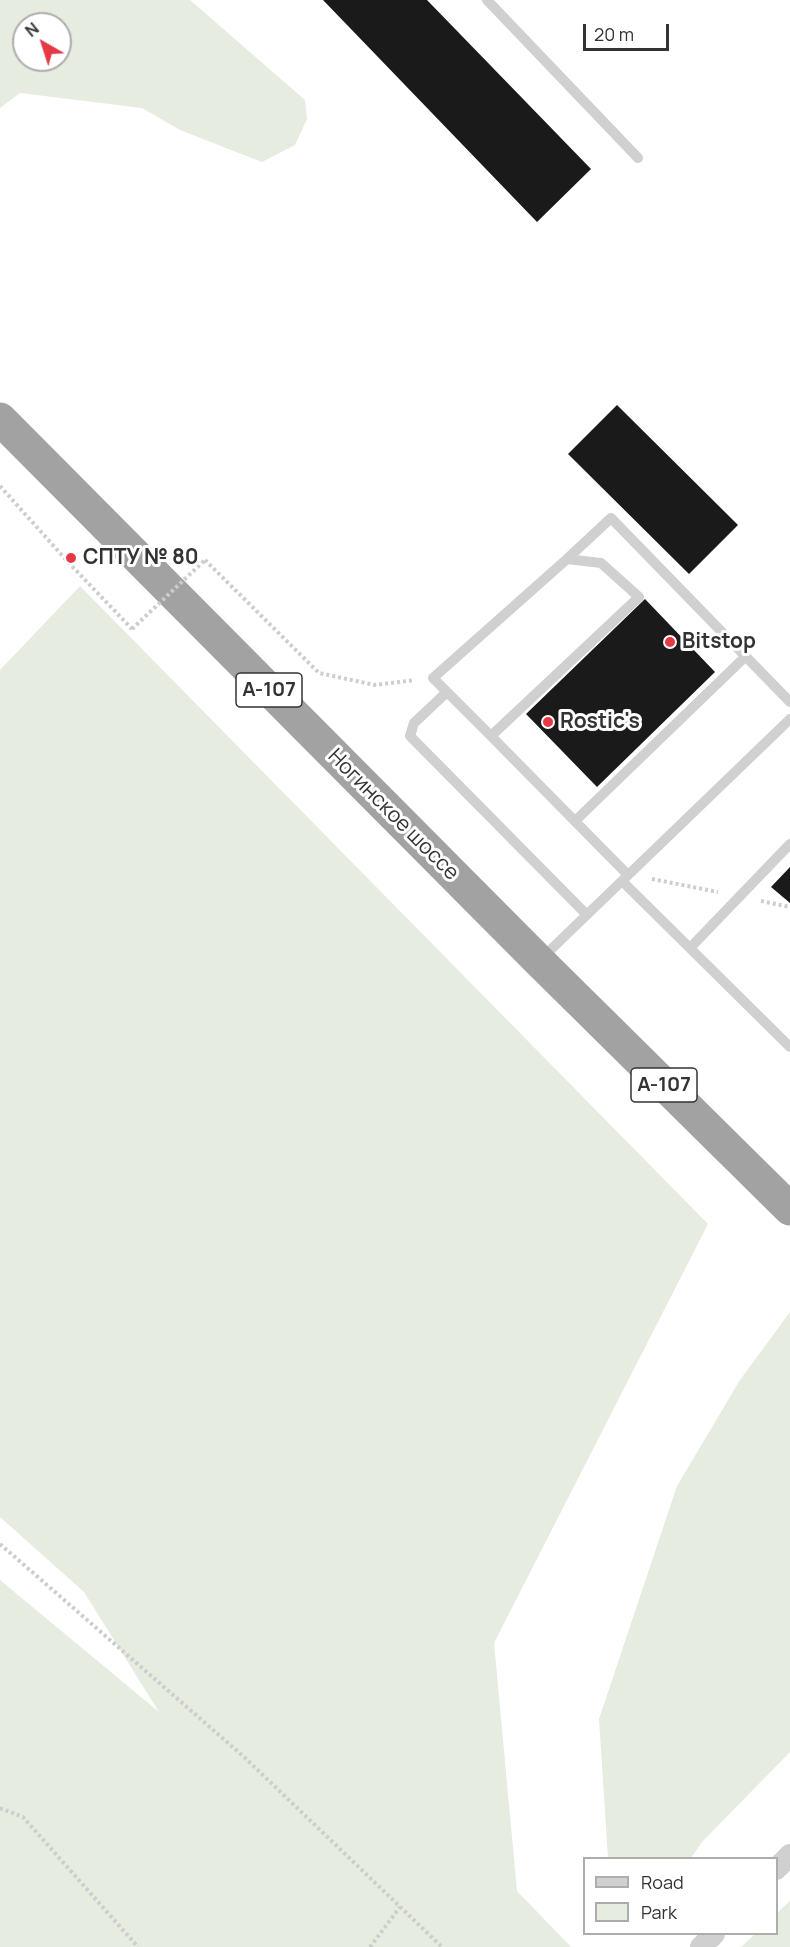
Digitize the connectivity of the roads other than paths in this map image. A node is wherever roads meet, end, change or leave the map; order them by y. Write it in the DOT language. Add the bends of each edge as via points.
graph roads {
  1 [pos="487,0"];
  2 [pos="638,158"];
  3 [pos="0,419"];
  4 [pos="567,559"];
  5 [pos="746,656"];
  6 [pos="447,692"];
  7 [pos="790,702"];
  8 [pos="790,719"];
  9 [pos="491,736"];
  10 [pos="575,821"];
  11 [pos="790,844"];
  12 [pos="625,878"];
  13 [pos="588,915"];
  14 [pos="690,948"];
  15 [pos="539,961"];
  16 [pos="790,1047"];
  17 [pos="790,1209"];
  18 [pos="790,1855"];
  19 [pos="778,1868"];
  20 [pos="713,1935"];
  21 [pos="701,1947"];
  1 -- 2 [label="lane"];
  3 -- 15 [label="highway, Ногинское шоссе / А-107"];
  4 -- 5 [label="lane" via="611,519"];
  4 -- 6 [label="lane" via="433,678"];
  4 -- 9 [label="lane" via="601,563 639,597"];
  5 -- 7 [label="lane"];
  5 -- 10 [label="lane"];
  6 -- 9 [label="lane"];
  6 -- 13 [label="lane" via="414,723 410,736"];
  8 -- 12 [label="lane"];
  9 -- 10 [label="lane"];
  10 -- 12 [label="lane"];
  11 -- 14 [label="lane"];
  12 -- 13 [label="lane"];
  12 -- 14 [label="lane"];
  13 -- 15 [label="lane"];
  14 -- 16 [label="lane"];
  15 -- 17 [label="highway, Ногинское шоссе / А-107"];
  18 -- 19 [label="street"];
  20 -- 21 [label="street"];
}
